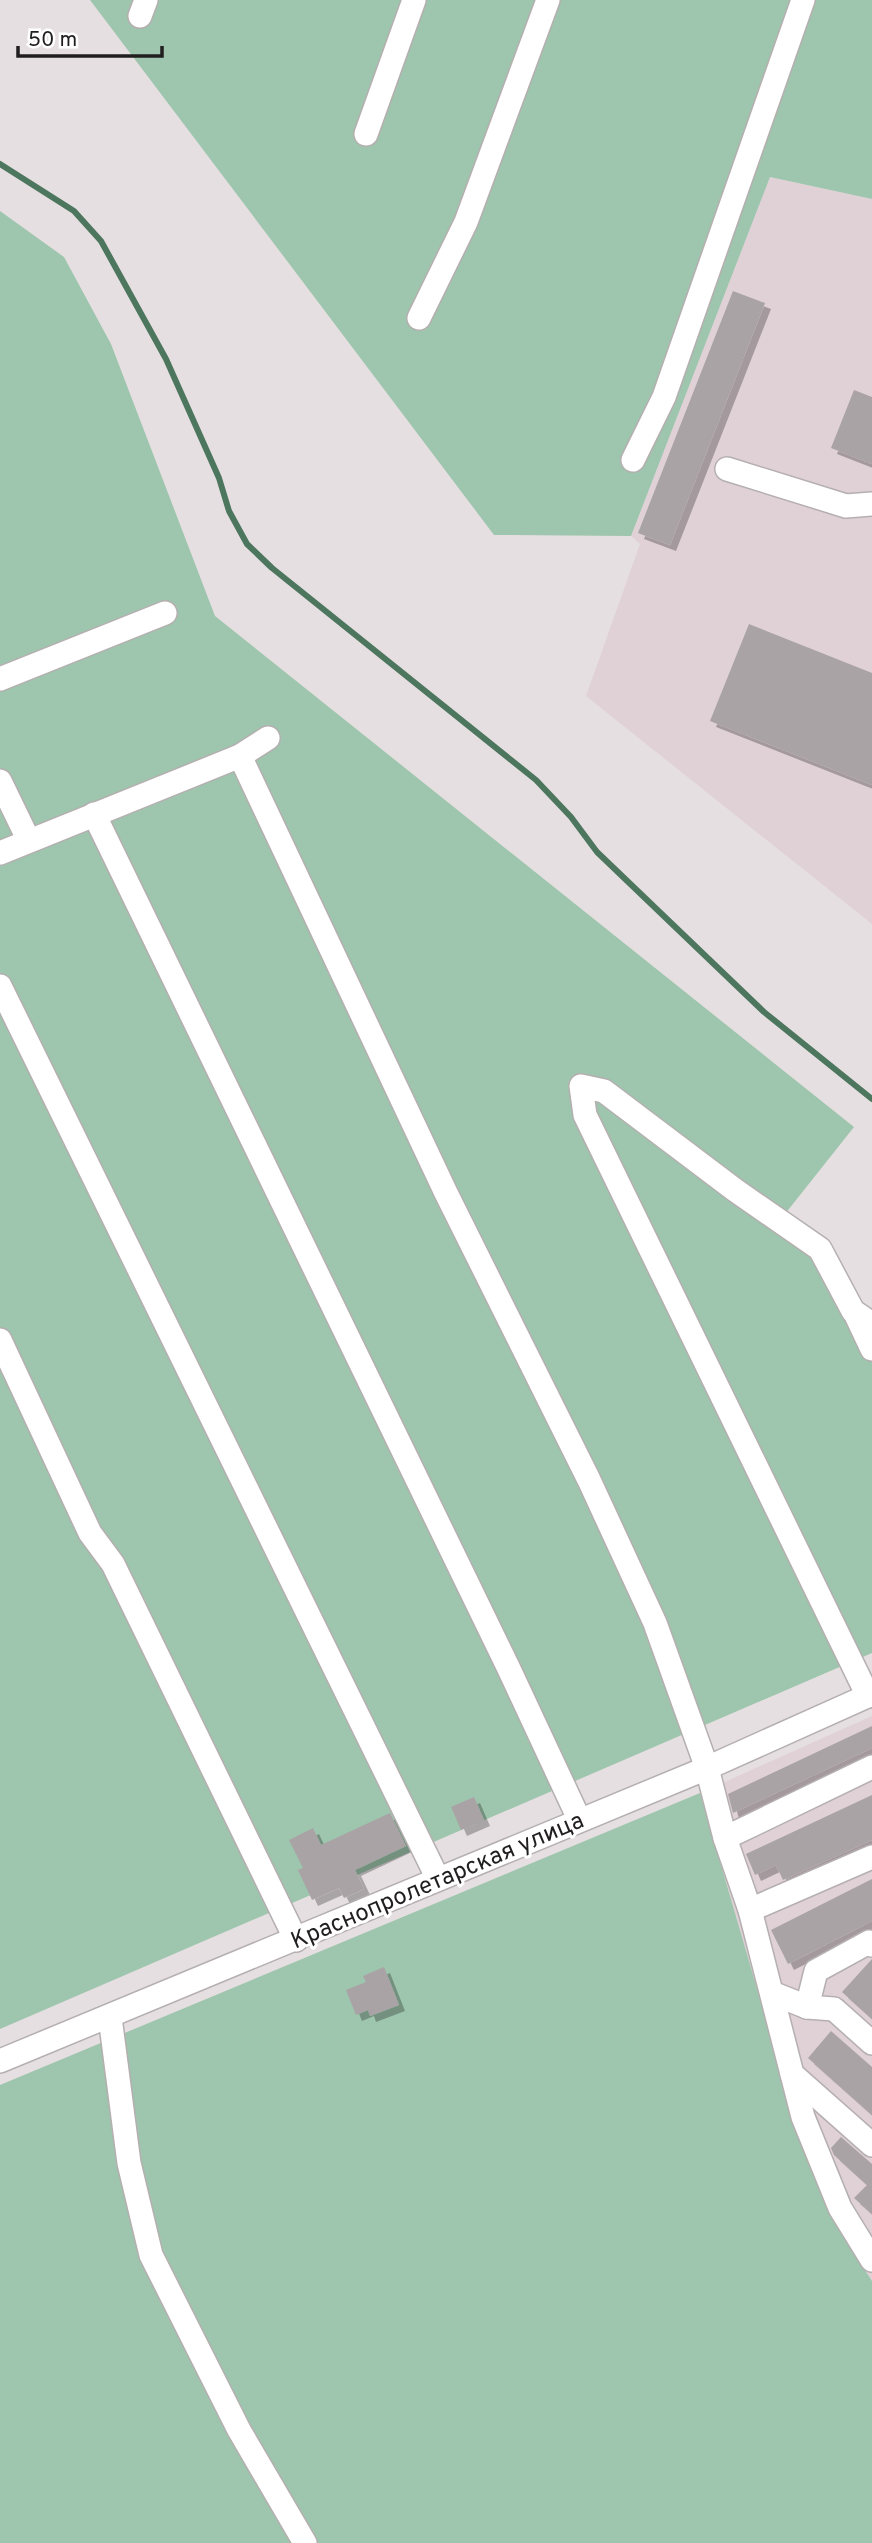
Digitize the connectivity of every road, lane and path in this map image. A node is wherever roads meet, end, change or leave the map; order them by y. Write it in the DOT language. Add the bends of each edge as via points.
graph roads {
  1 [pos="414,0"];
  2 [pos="548,0"];
  3 [pos="803,0"];
  4 [pos="366,134"];
  5 [pos="419,318"];
  6 [pos="633,460"];
  7 [pos="727,469"];
  8 [pos="872,504"];
  9 [pos="164,613"];
  10 [pos="0,679"];
  11 [pos="268,738"];
  12 [pos="240,756"];
  13 [pos="0,781"];
  14 [pos="94,814"];
  15 [pos="29,841"];
  16 [pos="0,853"];
  17 [pos="0,986"];
  18 [pos="853,1311"];
  19 [pos="872,1324"];
  20 [pos="0,1340"];
  21 [pos="872,1349"];
  22 [pos="870,1695"];
  23 [pos="872,1767"];
  24 [pos="707,1768"];
  25 [pos="579,1819"];
  26 [pos="725,1838"];
  27 [pos="872,1857"];
  28 [pos="438,1879"];
  29 [pos="750,1910"];
  30 [pos="296,1940"];
  31 [pos="872,1945"];
  32 [pos="772,1993"];
  33 [pos="807,2007"];
  34 [pos="110,2017"];
  35 [pos="872,2043"];
  36 [pos="0,2061"];
  37 [pos="792,2074"];
  38 [pos="872,2145"];
  39 [pos="872,2260"];
  40 [pos="305,2543"];
  1 -- 4 [label="street"];
  2 -- 5 [label="street" via="466,222"];
  3 -- 6 [label="street" via="664,397"];
  7 -- 8 [label="street" via="846,506"];
  9 -- 10 [label="street"];
  11 -- 12 [label="street"];
  12 -- 14 [label="street"];
  12 -- 24 [label="street" via="446,1193 600,1503 655,1623"];
  13 -- 15 [label="street"];
  14 -- 15 [label="street"];
  14 -- 25 [label="street"];
  15 -- 16 [label="street"];
  17 -- 28 [label="street"];
  18 -- 19 [label="street"];
  18 -- 21 [label="street"];
  18 -- 22 [label="street" via="820,1248 604,1091 581,1086 585,1115"];
  20 -- 30 [label="street" via="90,1533 113,1564"];
  22 -- 24 [label="street, Краснопролетарская улица"];
  23 -- 26 [label="street"];
  24 -- 25 [label="street, Краснопролетарская улица"];
  24 -- 26 [label="street"];
  25 -- 28 [label="street, Краснопролетарская улица"];
  26 -- 29 [label="street"];
  27 -- 29 [label="street"];
  28 -- 30 [label="street, Краснопролетарская улица"];
  29 -- 32 [label="street"];
  30 -- 34 [label="street, Краснопролетарская улица"];
  31 -- 33 [label="street" via="869,1941 816,1971"];
  32 -- 33 [label="street"];
  32 -- 37 [label="street"];
  33 -- 35 [label="street" via="834,2009"];
  34 -- 36 [label="street, Краснопролетарская улица"];
  34 -- 40 [label="street" via="129,2163 151,2255 239,2430"];
  37 -- 38 [label="street"];
  37 -- 39 [label="street" via="803,2117 840,2208"];
}
